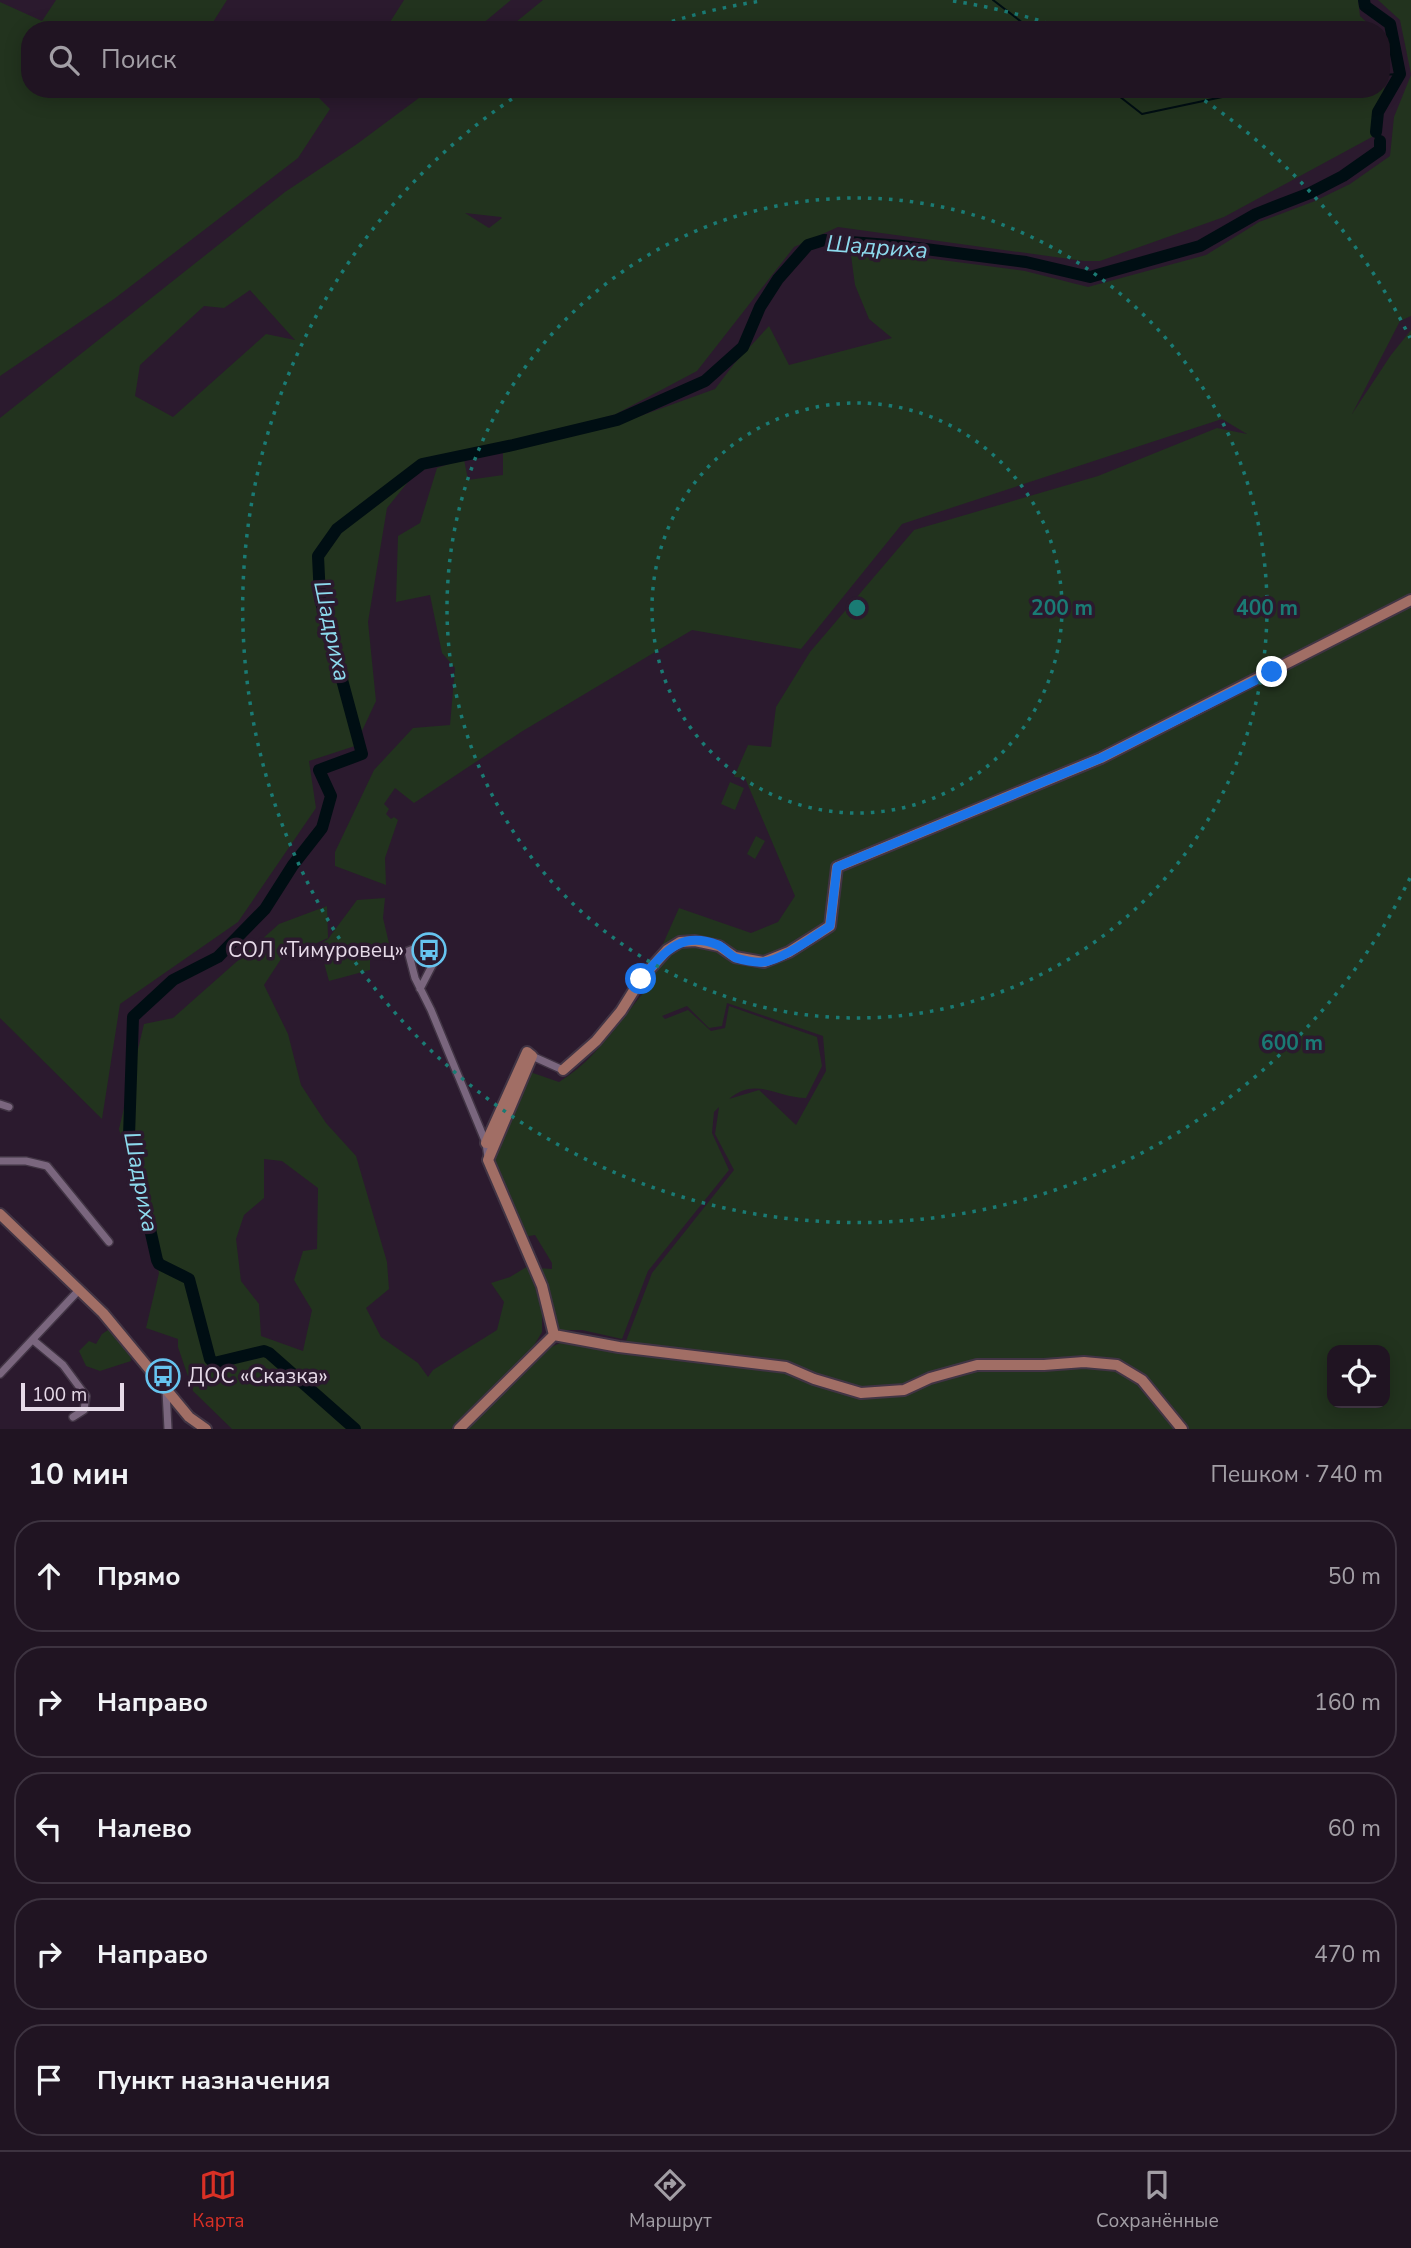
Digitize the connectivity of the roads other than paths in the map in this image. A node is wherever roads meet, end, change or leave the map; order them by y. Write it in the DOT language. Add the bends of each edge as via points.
graph roads {
  1 [pos="1411,600"];
  2 [pos="421,989"];
  3 [pos="532,1056"];
  4 [pos="563,1070"];
  5 [pos="0,1104"];
  6 [pos="9,1107"];
  7 [pos="486,1143"];
  8 [pos="488,1160"];
  9 [pos="0,1161"];
  10 [pos="2,1219"];
  11 [pos="108,1242"];
  12 [pos="79,1290"];
  13 [pos="554,1335"];
  14 [pos="33,1340"];
  15 [pos="0,1374"];
  16 [pos="166,1390"];
  17 [pos="73,1417"];
  18 [pos="168,1429"];
  19 [pos="206,1429"];
  20 [pos="458,1429"];
  21 [pos="1182,1429"];
  1 -- 4 [label="street" via="1101,758 837,867 830,926 789,952 764,962 735,957 719,946 695,940 680,942 641,979 596,1041"];
  2 -- 2 [label="street" via="408,951 416,948 436,958"];
  2 -- 7 [label="street"];
  3 -- 4 [label="street"];
  3 -- 7 [label="street" via="527,1052"];
  3 -- 8 [label="street"];
  5 -- 6 [label="street"];
  7 -- 8 [label="street"];
  8 -- 13 [label="street" via="542,1286"];
  9 -- 11 [label="street" via="47,1166"];
  10 -- 12 [label="street"];
  12 -- 14 [label="street"];
  12 -- 16 [label="street"];
  13 -- 20 [label="street"];
  13 -- 21 [label="street" via="786,1367 861,1393 904,1390 977,1365 1117,1365 1142,1380"];
  14 -- 15 [label="street"];
  14 -- 17 [label="street" via="63,1365 86,1396 84,1410"];
  16 -- 18 [label="street"];
  16 -- 19 [label="street"];
}
